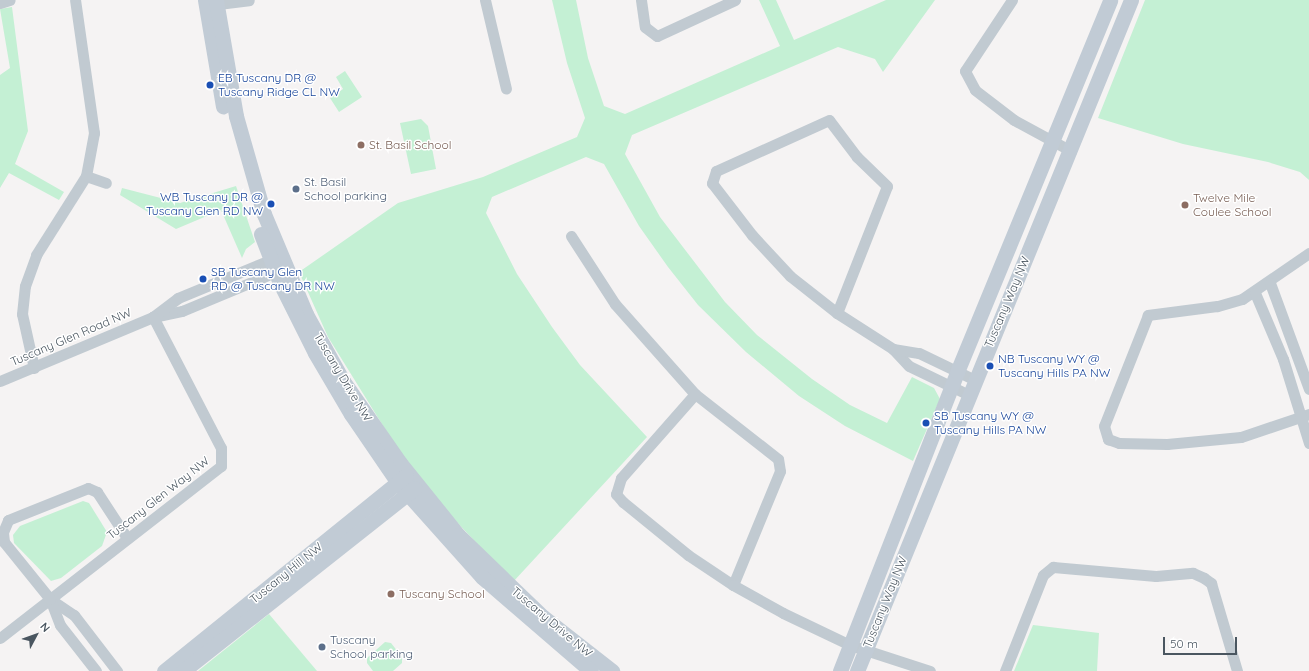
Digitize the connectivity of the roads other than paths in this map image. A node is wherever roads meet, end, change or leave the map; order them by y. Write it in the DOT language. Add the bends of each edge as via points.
graph roads {
  1 [pos="10,0"];
  2 [pos="75,0"];
  3 [pos="250,0"];
  4 [pos="484,0"];
  5 [pos="641,0"];
  6 [pos="735,0"];
  7 [pos="1012,0"];
  8 [pos="1110,0"];
  9 [pos="1131,0"];
  10 [pos="211,2"];
  11 [pos="0,3"];
  12 [pos="506,89"];
  13 [pos="1053,142"];
  14 [pos="1071,151"];
  15 [pos="86,176"];
  16 [pos="106,183"];
  17 [pos="570,236"];
  18 [pos="1309,253"];
  19 [pos="276,265"];
  20 [pos="1270,283"];
  21 [pos="1255,293"];
  22 [pos="837,313"];
  23 [pos="153,317"];
  24 [pos="893,349"];
  25 [pos="34,368"];
  26 [pos="957,372"];
  27 [pos="975,380"];
  28 [pos="0,381"];
  29 [pos="952,386"];
  30 [pos="1309,389"];
  31 [pos="696,394"];
  32 [pos="969,395"];
  33 [pos="1305,416"];
  34 [pos="1309,443"];
  35 [pos="408,484"];
  36 [pos="127,538"];
  37 [pos="733,585"];
  38 [pos="50,599"];
  39 [pos="0,638"];
  40 [pos="850,645"];
  41 [pos="865,650"];
  42 [pos="601,669"];
  43 [pos="96,671"];
  44 [pos="117,671"];
  45 [pos="164,671"];
  46 [pos="183,671"];
  47 [pos="840,671"];
  48 [pos="856,671"];
  49 [pos="930,671"];
  50 [pos="1005,671"];
  51 [pos="1237,671"];
  1 -- 11 [label="street"];
  2 -- 15 [label="street" via="94,133"];
  3 -- 10 [label="street"];
  4 -- 12 [label="street"];
  5 -- 6 [label="street" via="645,27 657,36"];
  7 -- 13 [label="street" via="965,71 975,90 1014,120"];
  8 -- 13 [label="street, Tuscany Way NW"];
  9 -- 14 [label="street, Tuscany Way NW"];
  10 -- 19 [label="street, Tuscany Drive NW" via="218,84 234,150"];
  13 -- 14 [label="street"];
  13 -- 26 [label="street, Tuscany Way NW"];
  14 -- 27 [label="street, Tuscany Way NW"];
  15 -- 16 [label="street"];
  15 -- 25 [label="street" via="36,255 25,286 22,314"];
  17 -- 31 [label="street" via="615,304"];
  18 -- 20 [label="street"];
  19 -- 23 [label="street, Tuscany Glen Road NW" via="178,298"];
  19 -- 35 [label="street, Tuscany Drive NW"];
  20 -- 21 [label="street"];
  20 -- 30 [label="street"];
  21 -- 33 [label="street"];
  21 -- 33 [label="street" via="1224,305 1148,315 1104,426 1108,439 1119,443 1167,444 1242,437"];
  22 -- 22 [label="street" via="790,276 752,235 712,183 716,171 828,120 857,157 887,186"];
  22 -- 24 [label="street"];
  23 -- 25 [label="street, Tuscany Glen Road NW"];
  23 -- 36 [label="street, Tuscany Glen Way NW" via="221,448 221,466"];
  24 -- 26 [label="street" via="919,353"];
  24 -- 29 [label="street" via="909,366"];
  25 -- 28 [label="street, Tuscany Glen Road NW"];
  26 -- 27 [label="street"];
  26 -- 29 [label="street, Tuscany Way NW"];
  27 -- 32 [label="street, Tuscany Way NW"];
  29 -- 32 [label="street"];
  29 -- 40 [label="street, Tuscany Way NW"];
  31 -- 37 [label="street" via="778,459 780,471"];
  31 -- 37 [label="street" via="621,478 616,494 646,523"];
  32 -- 41 [label="street, Tuscany Way NW"];
  33 -- 34 [label="street"];
  35 -- 42 [label="street, Tuscany Drive NW" via="486,564"];
  35 -- 45 [label="street, Tuscany Hill NW"];
  35 -- 46 [label="street, Tuscany Hill NW"];
  36 -- 38 [label="street, Tuscany Glen Way NW"];
  36 -- 38 [label="street" via="97,492 88,488 8,520 3,532 4,542"];
  37 -- 40 [label="street"];
  38 -- 39 [label="street, Tuscany Glen Way NW"];
  38 -- 43 [label="street" via="60,625"];
  38 -- 44 [label="street" via="74,615"];
  40 -- 41 [label="street"];
  40 -- 47 [label="street, Tuscany Way NW"];
  41 -- 48 [label="street, Tuscany Way NW"];
  41 -- 49 [label="street"];
  50 -- 51 [label="street" via="1043,575 1054,568 1156,576 1193,573 1204,578 1211,583"];
}
